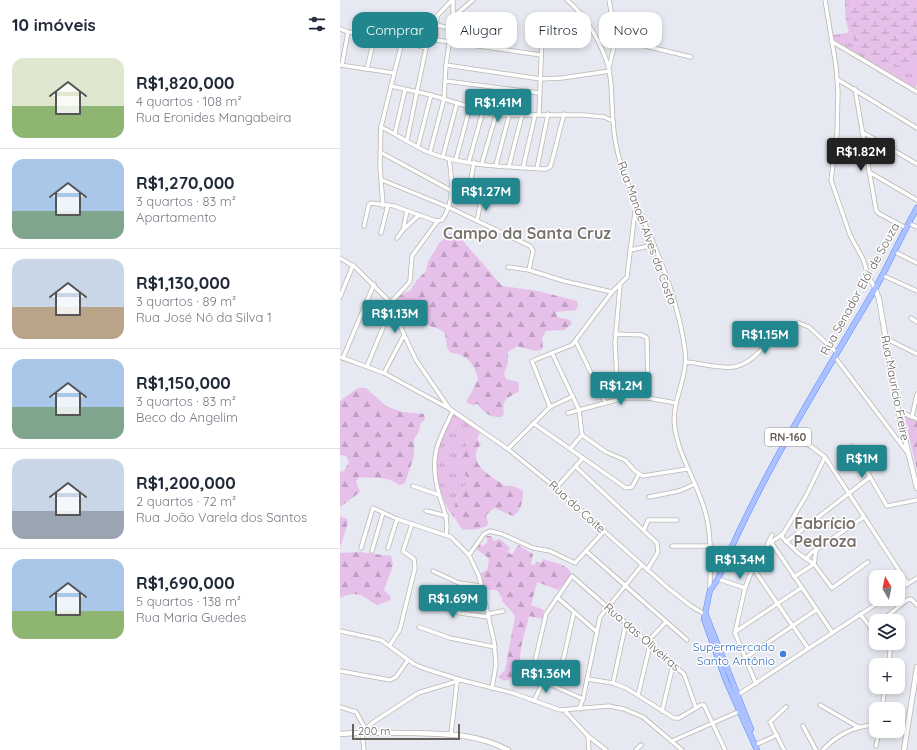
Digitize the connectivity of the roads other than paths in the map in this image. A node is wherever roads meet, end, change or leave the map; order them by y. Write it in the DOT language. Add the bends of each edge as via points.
graph roads {
  1 [pos="453,0"];
  2 [pos="473,0"];
  3 [pos="567,0"];
  4 [pos="610,0"];
  5 [pos="824,0"];
  6 [pos="453,12"];
  7 [pos="459,12"];
  8 [pos="612,12"];
  9 [pos="438,15"];
  10 [pos="340,29"];
  11 [pos="348,32"];
  12 [pos="352,32"];
  13 [pos="831,41"];
  14 [pos="372,48"];
  15 [pos="400,48"];
  16 [pos="426,48"];
  17 [pos="448,48"];
  18 [pos="495,48"];
  19 [pos="541,48"];
  20 [pos="614,48"];
  21 [pos="654,48"];
  22 [pos="541,55"];
  23 [pos="691,57"];
  24 [pos="341,65"];
  25 [pos="446,65"];
  26 [pos="367,69"];
  27 [pos="609,69"];
  28 [pos="394,73"];
  29 [pos="541,79"];
  30 [pos="837,79"];
  31 [pos="446,81"];
  32 [pos="391,86"];
  33 [pos="855,89"];
  34 [pos="405,90"];
  35 [pos="917,92"];
  36 [pos="418,93"];
  37 [pos="540,93"];
  38 [pos="431,95"];
  39 [pos="444,98"];
  40 [pos="457,103"];
  41 [pos="470,107"];
  42 [pos="483,111"];
  43 [pos="537,114"];
  44 [pos="548,114"];
  45 [pos="564,114"];
  46 [pos="496,115"];
  47 [pos="522,115"];
  48 [pos="509,116"];
  49 [pos="613,121"];
  50 [pos="381,127"];
  51 [pos="917,128"];
  52 [pos="862,132"];
  53 [pos="395,133"];
  54 [pos="406,140"];
  55 [pos="418,146"];
  56 [pos="380,152"];
  57 [pos="430,152"];
  58 [pos="443,156"];
  59 [pos="449,158"];
  60 [pos="456,159"];
  61 [pos="471,161"];
  62 [pos="482,163"];
  63 [pos="917,164"];
  64 [pos="496,165"];
  65 [pos="509,166"];
  66 [pos="523,168"];
  67 [pos="537,168"];
  68 [pos="869,172"];
  69 [pos="382,180"];
  70 [pos="469,190"];
  71 [pos="452,191"];
  72 [pos="481,200"];
  73 [pos="917,200"];
  74 [pos="384,206"];
  75 [pos="388,206"];
  76 [pos="448,207"];
  77 [pos="638,208"];
  78 [pos="917,208"];
  79 [pos="407,211"];
  80 [pos="419,215"];
  81 [pos="477,220"];
  82 [pos="437,222"];
  83 [pos="364,226"];
  84 [pos="907,226"];
  85 [pos="917,227"];
  86 [pos="403,230"];
  87 [pos="381,233"];
  88 [pos="397,238"];
  89 [pos="654,244"];
  90 [pos="630,250"];
  91 [pos="894,252"];
  92 [pos="340,258"];
  93 [pos="917,263"];
  94 [pos="353,265"];
  95 [pos="508,267"];
  96 [pos="530,270"];
  97 [pos="882,275"];
  98 [pos="374,284"];
  99 [pos="620,285"];
  100 [pos="875,288"];
  101 [pos="917,291"];
  102 [pos="612,292"];
  103 [pos="340,297"];
  104 [pos="391,305"];
  105 [pos="910,318"];
  106 [pos="917,322"];
  107 [pos="404,334"];
  108 [pos="615,334"];
  109 [pos="884,337"];
  110 [pos="576,342"];
  111 [pos="552,353"];
  112 [pos="917,354"];
  113 [pos="836,355"];
  114 [pos="342,358"];
  115 [pos="686,362"];
  116 [pos="367,366"];
  117 [pos="384,374"];
  118 [pos="917,394"];
  119 [pos="573,396"];
  120 [pos="618,398"];
  121 [pos="648,398"];
  122 [pos="605,402"];
  123 [pos="676,403"];
  124 [pos="550,407"];
  125 [pos="451,410"];
  126 [pos="579,410"];
  127 [pos="898,411"];
  128 [pos="568,414"];
  129 [pos="912,417"];
  130 [pos="917,419"];
  131 [pos="533,423"];
  132 [pos="790,434"];
  133 [pos="582,435"];
  134 [pos="852,446"];
  135 [pos="508,449"];
  136 [pos="570,449"];
  137 [pos="907,452"];
  138 [pos="825,457"];
  139 [pos="583,458"];
  140 [pos="576,467"];
  141 [pos="688,469"];
  142 [pos="639,474"];
  143 [pos="870,477"];
  144 [pos="695,484"];
  145 [pos="413,486"];
  146 [pos="556,488"];
  147 [pos="917,488"];
  148 [pos="848,493"];
  149 [pos="439,495"];
  150 [pos="649,497"];
  151 [pos="917,500"];
  152 [pos="426,511"];
  153 [pos="383,512"];
  154 [pos="447,516"];
  155 [pos="864,517"];
  156 [pos="397,519"];
  157 [pos="677,520"];
  158 [pos="412,524"];
  159 [pos="644,530"];
  160 [pos="604,531"];
  161 [pos="772,535"];
  162 [pos="446,536"];
  163 [pos="781,536"];
  164 [pos="786,542"];
  165 [pos="769,543"];
  166 [pos="672,546"];
  167 [pos="709,546"];
  168 [pos="361,548"];
  169 [pos="388,548"];
  170 [pos="816,550"];
  171 [pos="372,551"];
  172 [pos="586,551"];
  173 [pos="469,555"];
  174 [pos="806,559"];
  175 [pos="868,562"];
  176 [pos="814,564"];
  177 [pos="642,565"];
  178 [pos="753,568"];
  179 [pos="647,570"];
  180 [pos="433,571"];
  181 [pos="794,578"];
  182 [pos="917,578"];
  183 [pos="718,579"];
  184 [pos="908,584"];
  185 [pos="481,586"];
  186 [pos="625,586"];
  187 [pos="905,586"];
  188 [pos="745,588"];
  189 [pos="801,588"];
  190 [pos="710,590"];
  191 [pos="557,597"];
  192 [pos="423,600"];
  193 [pos="777,603"];
  194 [pos="917,605"];
  195 [pos="873,606"];
  196 [pos="608,607"];
  197 [pos="816,610"];
  198 [pos="502,611"];
  199 [pos="574,612"];
  200 [pos="860,614"];
  201 [pos="890,614"];
  202 [pos="488,615"];
  203 [pos="706,615"];
  204 [pos="666,622"];
  205 [pos="626,623"];
  206 [pos="793,626"];
  207 [pos="419,627"];
  208 [pos="869,627"];
  209 [pos="340,631"];
  210 [pos="596,632"];
  211 [pos="735,632"];
  212 [pos="832,632"];
  213 [pos="687,640"];
  214 [pos="649,644"];
  215 [pos="390,645"];
  216 [pos="495,647"];
  217 [pos="808,648"];
  218 [pos="745,658"];
  219 [pos="408,660"];
  220 [pos="673,665"];
  221 [pos="917,667"];
  222 [pos="340,671"];
  223 [pos="587,679"];
  224 [pos="459,681"];
  225 [pos="543,682"];
  226 [pos="613,684"];
  227 [pos="756,684"];
  228 [pos="915,686"];
  229 [pos="557,687"];
  230 [pos="492,688"];
  231 [pos="638,695"];
  232 [pos="735,696"];
  233 [pos="583,699"];
  234 [pos="534,701"];
  235 [pos="820,705"];
  236 [pos="340,707"];
  237 [pos="786,707"];
  238 [pos="696,708"];
  239 [pos="579,709"];
  240 [pos="742,710"];
  241 [pos="565,711"];
  242 [pos="662,711"];
  243 [pos="372,723"];
  244 [pos="713,723"];
  245 [pos="803,726"];
  246 [pos="869,726"];
  247 [pos="858,727"];
  248 [pos="364,731"];
  249 [pos="376,732"];
  250 [pos="340,734"];
  251 [pos="451,734"];
  252 [pos="776,734"];
  253 [pos="588,736"];
  254 [pos="878,738"];
  255 [pos="672,741"];
  256 [pos="597,742"];
  257 [pos="641,745"];
  258 [pos="756,746"];
  259 [pos="876,746"];
  260 [pos="590,749"];
  261 [pos="364,750"];
  262 [pos="508,750"];
  263 [pos="606,750"];
  264 [pos="636,750"];
  265 [pos="682,750"];
  266 [pos="726,750"];
  267 [pos="760,750"];
  268 [pos="784,750"];
  269 [pos="816,750"];
  270 [pos="823,750"];
  271 [pos="904,750"];
  1 -- 6 [label="street"];
  1 -- 9 [label="street"];
  2 -- 7 [label="street"];
  3 -- 27 [label="street, Rua Manoel Alves da Costa" via="588,22"];
  4 -- 8 [label="street"];
  5 -- 13 [label="street"];
  10 -- 11 [label="street"];
  11 -- 12 [label="street"];
  11 -- 24 [label="street"];
  13 -- 30 [label="street"];
  13 -- 35 [label="street"];
  14 -- 26 [label="street"];
  15 -- 28 [label="street"];
  16 -- 36 [label="street"];
  17 -- 25 [label="street"];
  18 -- 22 [label="street"];
  19 -- 22 [label="street"];
  20 -- 27 [label="street"];
  21 -- 23 [label="street"];
  22 -- 29 [label="street"];
  24 -- 26 [label="street"];
  25 -- 29 [label="street"];
  25 -- 31 [label="street"];
  26 -- 28 [label="street"];
  27 -- 29 [label="street" via="562,78"];
  27 -- 49 [label="street, Rua Manoel Alves da Costa"];
  28 -- 32 [label="street"];
  29 -- 37 [label="street"];
  30 -- 33 [label="street"];
  30 -- 100 [label="street" via="837,134 831,180 850,236 863,258"];
  31 -- 37 [label="street"];
  31 -- 39 [label="street"];
  32 -- 34 [label="street"];
  32 -- 50 [label="street"];
  33 -- 51 [label="street"];
  33 -- 52 [label="street"];
  34 -- 36 [label="street"];
  34 -- 53 [label="street"];
  36 -- 38 [label="street"];
  36 -- 54 [label="street"];
  37 -- 43 [label="street"];
  38 -- 39 [label="street"];
  38 -- 55 [label="street"];
  39 -- 40 [label="street"];
  39 -- 57 [label="street"];
  40 -- 41 [label="street"];
  40 -- 58 [label="street"];
  41 -- 42 [label="street"];
  41 -- 60 [label="street"];
  42 -- 46 [label="street"];
  42 -- 61 [label="street"];
  43 -- 44 [label="street"];
  43 -- 47 [label="street"];
  43 -- 66 [label="street"];
  44 -- 45 [label="street"];
  44 -- 67 [label="street"];
  45 -- 49 [label="street" via="596,116"];
  45 -- 67 [label="street" via="549,168"];
  46 -- 48 [label="street"];
  46 -- 62 [label="street"];
  47 -- 48 [label="street"];
  47 -- 65 [label="street"];
  48 -- 64 [label="street"];
  49 -- 77 [label="street, Rua Manoel Alves da Costa" via="620,161"];
  50 -- 53 [label="street"];
  50 -- 56 [label="street"];
  52 -- 63 [label="street"];
  52 -- 68 [label="street"];
  53 -- 54 [label="street"];
  54 -- 55 [label="street"];
  55 -- 57 [label="street"];
  56 -- 69 [label="street"];
  56 -- 71 [label="street"];
  57 -- 58 [label="street"];
  58 -- 59 [label="street"];
  59 -- 60 [label="street"];
  59 -- 71 [label="street"];
  60 -- 61 [label="street"];
  61 -- 62 [label="street"];
  61 -- 70 [label="street"];
  62 -- 64 [label="street"];
  64 -- 65 [label="street"];
  65 -- 66 [label="street"];
  66 -- 67 [label="street"];
  68 -- 73 [label="street"];
  68 -- 84 [label="street" via="877,212"];
  69 -- 74 [label="street"];
  69 -- 76 [label="street"];
  71 -- 76 [label="street"];
  72 -- 81 [label="street"];
  74 -- 75 [label="street"];
  74 -- 83 [label="street" via="369,203"];
  75 -- 79 [label="street"];
  75 -- 87 [label="street"];
  76 -- 81 [label="street"];
  76 -- 82 [label="street" via="443,219"];
  77 -- 89 [label="street, Rua Manoel Alves da Costa"];
  77 -- 90 [label="street" via="635,212"];
  78 -- 84 [label="main road, Rua Senador Elói de Souza / RN-160"];
  79 -- 80 [label="street"];
  79 -- 86 [label="street"];
  80 -- 82 [label="street"];
  80 -- 86 [label="street"];
  81 -- 96 [label="street" via="532,248"];
  82 -- 104 [label="street" via="412,256 408,286"];
  84 -- 85 [label="street"];
  84 -- 91 [label="main road, Rua Senador Elói de Souza / RN-160"];
  86 -- 88 [label="street"];
  89 -- 90 [label="street"];
  89 -- 115 [label="street, Rua Manoel Alves da Costa" via="670,286 684,341"];
  90 -- 99 [label="street" via="628,273"];
  91 -- 93 [label="street"];
  91 -- 97 [label="main road, Rua Senador Elói de Souza / RN-160"];
  92 -- 94 [label="street"];
  94 -- 98 [label="street"];
  94 -- 103 [label="street"];
  95 -- 96 [label="street"];
  96 -- 102 [label="street"];
  97 -- 100 [label="main road, Rua Senador Elói de Souza / RN-160"];
  97 -- 101 [label="street"];
  98 -- 104 [label="street"];
  98 -- 114 [label="street"];
  99 -- 102 [label="street"];
  99 -- 108 [label="street"];
  100 -- 109 [label="street, Rua Maurício Freire"];
  100 -- 113 [label="main road, Rua Senador Elói de Souza / RN-160"];
  102 -- 110 [label="street"];
  104 -- 107 [label="street"];
  104 -- 116 [label="street"];
  105 -- 106 [label="street"];
  107 -- 117 [label="street"];
  107 -- 125 [label="street" via="416,360"];
  108 -- 120 [label="street"];
  108 -- 121 [label="street" via="642,335 647,338"];
  109 -- 112 [label="street"];
  109 -- 127 [label="street, Rua Maurício Freire"];
  110 -- 111 [label="street"];
  110 -- 122 [label="street"];
  111 -- 119 [label="street"];
  111 -- 124 [label="street" via="532,361"];
  113 -- 115 [label="street" via="809,327 799,323 779,332 742,365 727,368"];
  113 -- 132 [label="main road, Rua Senador Elói de Souza / RN-160"];
  113 -- 137 [label="street"];
  114 -- 116 [label="street"];
  115 -- 123 [label="street, Rua Manoel Alves da Costa"];
  116 -- 117 [label="street"];
  117 -- 125 [label="street"];
  118 -- 129 [label="street"];
  119 -- 124 [label="street"];
  119 -- 126 [label="street"];
  120 -- 121 [label="street"];
  120 -- 122 [label="street"];
  121 -- 123 [label="street"];
  122 -- 126 [label="street"];
  123 -- 141 [label="street, Rua Manoel Alves da Costa" via="675,430"];
  124 -- 131 [label="street"];
  125 -- 135 [label="street, Rua do Coite"];
  125 -- 149 [label="street" via="435,452"];
  126 -- 128 [label="street"];
  126 -- 133 [label="street"];
  127 -- 129 [label="street"];
  127 -- 137 [label="street, Rua Maurício Freire"];
  129 -- 130 [label="street"];
  131 -- 135 [label="street"];
  131 -- 136 [label="street"];
  132 -- 138 [label="street"];
  132 -- 183 [label="main road, Rua Senador Elói de Souza / RN-160" via="757,493"];
  133 -- 136 [label="street"];
  133 -- 142 [label="street" via="606,452 625,460"];
  134 -- 143 [label="street"];
  135 -- 146 [label="street, Rua do Coite"];
  136 -- 139 [label="street"];
  137 -- 147 [label="street, Rua Maurício Freire"];
  138 -- 148 [label="street"];
  138 -- 163 [label="street" via="806,496"];
  139 -- 140 [label="street"];
  139 -- 142 [label="street" via="626,488 632,487"];
  140 -- 146 [label="street"];
  140 -- 159 [label="street"];
  141 -- 142 [label="street" via="646,477"];
  141 -- 144 [label="street, Rua Manoel Alves da Costa"];
  143 -- 148 [label="street"];
  143 -- 151 [label="street" via="889,506"];
  144 -- 150 [label="street" via="679,491"];
  144 -- 167 [label="street, Rua Manoel Alves da Costa" via="706,514"];
  145 -- 149 [label="street"];
  146 -- 160 [label="street, Rua do Coite"];
  148 -- 155 [label="street"];
  148 -- 164 [label="street"];
  149 -- 154 [label="street"];
  152 -- 154 [label="street"];
  153 -- 156 [label="street"];
  153 -- 168 [label="street" via="373,508"];
  153 -- 171 [label="street"];
  154 -- 162 [label="street"];
  155 -- 170 [label="street"];
  155 -- 184 [label="street"];
  156 -- 158 [label="street"];
  156 -- 169 [label="street"];
  157 -- 159 [label="street" via="648,520"];
  158 -- 162 [label="street"];
  158 -- 215 [label="street" via="403,551 414,559 415,568 400,629"];
  159 -- 179 [label="street" via="657,543 658,548"];
  160 -- 172 [label="street"];
  160 -- 177 [label="street, Rua do Coite"];
  161 -- 165 [label="street"];
  162 -- 173 [label="street" via="457,541"];
  163 -- 164 [label="street"];
  163 -- 165 [label="street"];
  164 -- 174 [label="street"];
  165 -- 178 [label="street"];
  165 -- 181 [label="street"];
  166 -- 167 [label="street"];
  167 -- 190 [label="street, Rua Manoel Alves da Costa"];
  170 -- 174 [label="street"];
  170 -- 176 [label="street"];
  172 -- 173 [label="street" via="575,563 550,551 533,548 502,534 490,532 484,534"];
  172 -- 186 [label="street"];
  173 -- 185 [label="street"];
  174 -- 176 [label="street"];
  175 -- 176 [label="street" via="832,588"];
  176 -- 181 [label="street"];
  177 -- 179 [label="street, Rua do Coite"];
  177 -- 186 [label="street"];
  178 -- 188 [label="street"];
  178 -- 193 [label="street"];
  179 -- 203 [label="street, Rua do Coite"];
  180 -- 185 [label="street" via="459,583"];
  181 -- 189 [label="street"];
  182 -- 184 [label="street"];
  183 -- 188 [label="street"];
  183 -- 190 [label="main road, Rua Senador Elói de Souza / RN-160"];
  184 -- 187 [label="street"];
  185 -- 202 [label="street"];
  186 -- 196 [label="street"];
  186 -- 204 [label="street"];
  188 -- 211 [label="street"];
  189 -- 193 [label="street"];
  189 -- 197 [label="street"];
  190 -- 203 [label="main road, Rua Senador Elói de Souza / RN-160"];
  191 -- 196 [label="street, Rua das Oliveiras" via="572,576"];
  191 -- 199 [label="street"];
  191 -- 225 [label="street" via="546,614 532,674"];
  192 -- 202 [label="street" via="460,613"];
  193 -- 206 [label="street"];
  193 -- 211 [label="street"];
  194 -- 201 [label="street" via="911,599 907,600"];
  195 -- 200 [label="street"];
  196 -- 205 [label="street, Rua das Oliveiras"];
  196 -- 210 [label="street" via="600,617"];
  197 -- 206 [label="street"];
  197 -- 212 [label="street"];
  198 -- 202 [label="street"];
  199 -- 210 [label="street"];
  199 -- 229 [label="street"];
  200 -- 208 [label="street"];
  200 -- 212 [label="street"];
  202 -- 216 [label="street"];
  203 -- 232 [label="main road, Rua Senador Elói de Souza / RN-160" via="704,620"];
  204 -- 213 [label="street"];
  204 -- 214 [label="street"];
  205 -- 214 [label="street, Rua das Oliveiras"];
  205 -- 226 [label="street"];
  206 -- 217 [label="street"];
  206 -- 218 [label="street"];
  207 -- 216 [label="street" via="450,638"];
  209 -- 215 [label="street" via="374,638"];
  210 -- 223 [label="street"];
  211 -- 218 [label="street"];
  212 -- 217 [label="street"];
  214 -- 220 [label="street, Rua das Oliveiras"];
  214 -- 231 [label="street"];
  215 -- 219 [label="street"];
  216 -- 230 [label="street" via="495,675"];
  217 -- 227 [label="street"];
  218 -- 227 [label="street"];
  219 -- 222 [label="street" via="396,677 390,680"];
  219 -- 224 [label="street"];
  220 -- 238 [label="street, Rua das Oliveiras" via="686,676"];
  220 -- 242 [label="street"];
  221 -- 228 [label="street"];
  223 -- 226 [label="street"];
  223 -- 233 [label="street"];
  224 -- 230 [label="street"];
  224 -- 243 [label="street" via="418,693"];
  224 -- 251 [label="street"];
  225 -- 229 [label="street"];
  225 -- 234 [label="street"];
  226 -- 231 [label="street"];
  227 -- 232 [label="street"];
  228 -- 271 [label="street"];
  229 -- 233 [label="street"];
  230 -- 234 [label="street"];
  231 -- 242 [label="street"];
  232 -- 240 [label="main road, Rua Senador Elói de Souza / RN-160"];
  233 -- 239 [label="street"];
  234 -- 241 [label="street"];
  235 -- 247 [label="street"];
  236 -- 248 [label="street" via="356,712"];
  237 -- 252 [label="street" via="770,720"];
  238 -- 242 [label="street" via="676,718"];
  238 -- 244 [label="street" via="705,705"];
  239 -- 241 [label="street"];
  239 -- 255 [label="street" via="609,706 624,709 643,718"];
  240 -- 244 [label="street"];
  240 -- 258 [label="main road, Rua Senador Elói de Souza / RN-160"];
  241 -- 253 [label="street"];
  243 -- 248 [label="street"];
  243 -- 249 [label="street"];
  244 -- 255 [label="street"];
  244 -- 266 [label="street"];
  245 -- 269 [label="street"];
  246 -- 247 [label="street"];
  247 -- 270 [label="street" via="837,738"];
  248 -- 249 [label="street"];
  248 -- 250 [label="street"];
  248 -- 261 [label="street"];
  249 -- 251 [label="street"];
  251 -- 262 [label="street" via="478,738"];
  252 -- 258 [label="street"];
  252 -- 268 [label="street"];
  253 -- 256 [label="street"];
  253 -- 260 [label="street"];
  254 -- 259 [label="street"];
  255 -- 265 [label="street"];
  256 -- 260 [label="street"];
  256 -- 263 [label="street"];
  257 -- 264 [label="street"];
  258 -- 267 [label="main road, Rua Senador Elói de Souza / RN-160"];
}
